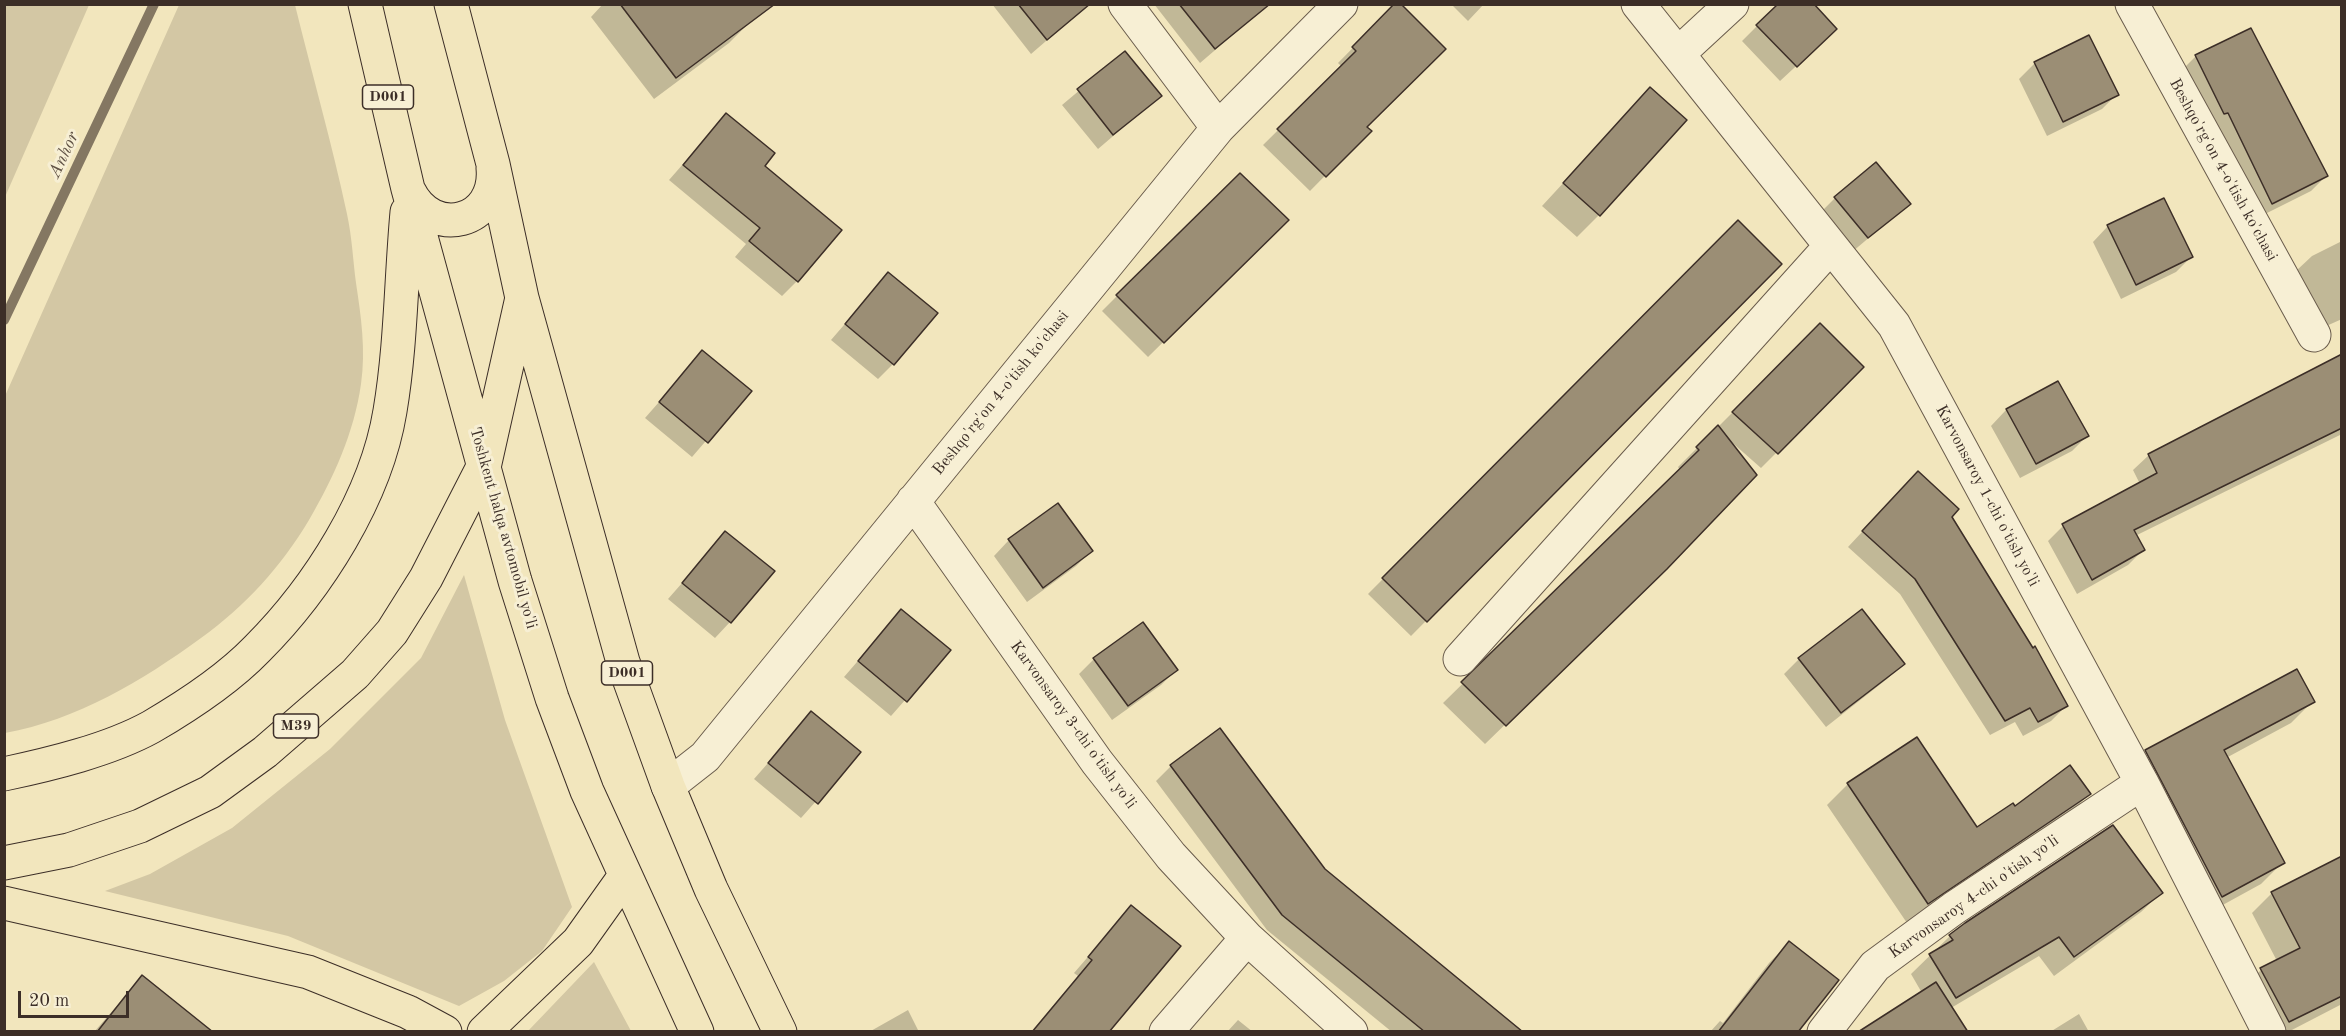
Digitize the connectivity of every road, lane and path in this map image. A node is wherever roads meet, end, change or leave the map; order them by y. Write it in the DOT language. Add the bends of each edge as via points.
graph roads {
  1 [pos="365,4"];
  2 [pos="451,4"];
  3 [pos="1125,4"];
  4 [pos="1341,4"];
  5 [pos="1638,4"];
  6 [pos="1732,4"];
  7 [pos="2132,4"];
  8 [pos="1679,53"];
  9 [pos="1218,128"];
  10 [pos="493,164"];
  11 [pos="408,189"];
  12 [pos="1830,247"];
  13 [pos="522,298"];
  14 [pos="2314,335"];
  15 [pos="485,463"];
  16 [pos="913,501"];
  17 [pos="1460,659"];
  18 [pos="4,774"];
  19 [pos="2142,783"];
  20 [pos="668,786"];
  21 [pos="4,862"];
  22 [pos="625,876"];
  23 [pos="4,903"];
  24 [pos="1247,938"];
  25 [pos="445,1032"];
  26 [pos="484,1032"];
  27 [pos="697,1032"];
  28 [pos="780,1032"];
  29 [pos="1166,1032"];
  30 [pos="1351,1032"];
  31 [pos="1824,1032"];
  32 [pos="2269,1032"];
  1 -- 11 [label="highway, Toshkent halqa avtomobil yo'li / D001"];
  2 -- 10 [label="highway, D001"];
  3 -- 9 [label="street"];
  4 -- 9 [label="street, Beshqo'rg'on 4-o'tish ko'chasi"];
  5 -- 8 [label="street, Karvonsaroy 1-chi o'tish yo'li"];
  6 -- 8 [label="street"];
  7 -- 14 [label="street, Beshqo'rg'on 4-o'tish ko'chasi"];
  8 -- 12 [label="street, Karvonsaroy 1-chi o'tish yo'li"];
  9 -- 16 [label="street, Beshqo'rg'on 4-o'tish ko'chasi"];
  10 -- 11 [label="highway" via="491,194 470,216 440,219 426,213"];
  10 -- 13 [label="highway, D001"];
  11 -- 15 [label="highway, Toshkent halqa avtomobil yo'li / D001"];
  11 -- 18 [label="highway" via="390,412 377,464 354,517 324,565 256,650 205,692 149,728 45,765"];
  12 -- 17 [label="street"];
  12 -- 19 [label="street, Karvonsaroy 1-chi o'tish yo'li" via="1894,325"];
  13 -- 15 [label="highway, M39"];
  13 -- 20 [label="highway, D001" via="623,663"];
  15 -- 21 [label="highway, M39" via="426,578 392,632 355,674 274,744 210,792 140,826 69,850"];
  15 -- 22 [label="highway, Toshkent halqa avtomobil yo'li / D001" via="552,698"];
  16 -- 20 [label="street, Beshqo'rg'on 4-o'tish ko'chasi" via="705,757"];
  16 -- 24 [label="street, Karvonsaroy 3-chi o'tish yo'li" via="1097,762 1172,856"];
  19 -- 31 [label="street, Karvonsaroy 4-chi o'tish yo'li" via="1954,908 1875,966"];
  19 -- 32 [label="street, Karvonsaroy 1-chi o'tish yo'li"];
  20 -- 28 [label="highway, D001" via="711,889"];
  22 -- 26 [label="highway" via="578,942"];
  22 -- 27 [label="highway, Toshkent halqa avtomobil yo'li / D001"];
  23 -- 25 [label="highway" via="308,972 408,1012"];
  24 -- 29 [label="street"];
  24 -- 30 [label="street, Karvonsaroy 3-chi o'tish yo'li"];
}
